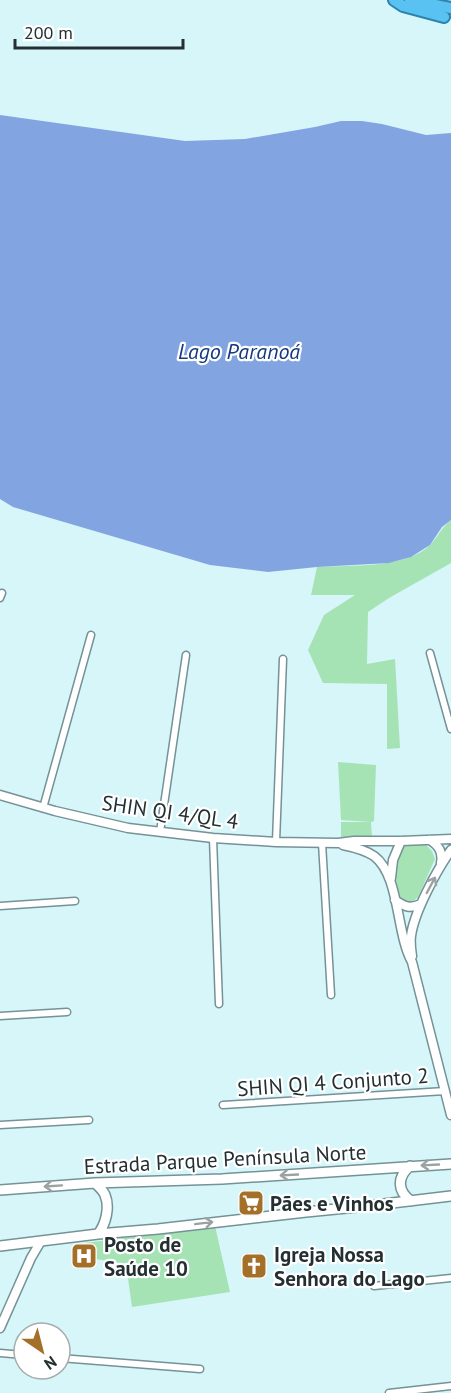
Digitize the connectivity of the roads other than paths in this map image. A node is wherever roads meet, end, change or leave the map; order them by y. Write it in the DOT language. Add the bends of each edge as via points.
graph roads {
  1 [pos="394,0"];
  2 [pos="410,0"];
  3 [pos="447,12"];
  4 [pos="91,635"];
  5 [pos="430,653"];
  6 [pos="186,655"];
  7 [pos="284,659"];
  8 [pos="451,729"];
  9 [pos="0,795"];
  10 [pos="43,808"];
  11 [pos="160,832"];
  12 [pos="213,838"];
  13 [pos="451,839"];
  14 [pos="430,840"];
  15 [pos="276,842"];
  16 [pos="400,842"];
  17 [pos="322,843"];
  18 [pos="338,843"];
  19 [pos="451,850"];
  20 [pos="441,867"];
  21 [pos="391,884"];
  22 [pos="395,900"];
  23 [pos="75,901"];
  24 [pos="421,904"];
  25 [pos="0,906"];
  26 [pos="412,962"];
  27 [pos="331,994"];
  28 [pos="219,1004"];
  29 [pos="67,1012"];
  30 [pos="0,1016"];
  31 [pos="446,1087"];
  32 [pos="223,1105"];
  33 [pos="451,1115"];
  34 [pos="89,1120"];
  35 [pos="0,1125"];
  36 [pos="451,1164"];
  37 [pos="410,1166"];
  38 [pos="95,1182"];
  39 [pos="0,1190"];
  40 [pos="451,1196"];
  41 [pos="411,1201"];
  42 [pos="98,1234"];
  43 [pos="41,1241"];
  44 [pos="27,1243"];
  45 [pos="0,1246"];
  46 [pos="31,1258"];
  47 [pos="451,1278"];
  48 [pos="374,1286"];
  49 [pos="0,1328"];
  50 [pos="72,1359"];
  51 [pos="200,1369"];
  52 [pos="451,1386"];
  53 [pos="389,1393"];
  1 -- 3 [label="highway" via="403,6"];
  2 -- 3 [label="highway"];
  4 -- 10 [label="street"];
  5 -- 8 [label="street"];
  6 -- 11 [label="street"];
  7 -- 15 [label="street"];
  9 -- 10 [label="street, SHIN QI 4/QL 4"];
  10 -- 11 [label="street, SHIN QI 4/QL 4"];
  11 -- 12 [label="street, SHIN QI 4/QL 4"];
  12 -- 15 [label="street, SHIN QI 4/QL 4"];
  12 -- 28 [label="street"];
  13 -- 14 [label="street, SHIN QI 4/QL 4"];
  14 -- 16 [label="street, SHIN QI 4/QL 4"];
  14 -- 20 [label="street" via="441,853"];
  15 -- 17 [label="street, SHIN QI 4/QL 4"];
  16 -- 18 [label="street, SHIN QI 4/QL 4"];
  16 -- 21 [label="street" via="393,860"];
  17 -- 18 [label="street, SHIN QI 4/QL 4"];
  17 -- 27 [label="street"];
  18 -- 21 [label="street, SHIN QI 4/QL 4" via="372,855"];
  19 -- 20 [label="street, SHIN QI 4/QL 4"];
  24 -- 20 [label="street, SHIN QI 4/QL 4, one-way"];
  21 -- 22 [label="street, SHIN QI 4/QL 4"];
  22 -- 24 [label="street" via="410,908"];
  22 -- 26 [label="street, SHIN QI 4/QL 4"];
  23 -- 25 [label="street"];
  24 -- 26 [label="street, SHIN QI 4/QL 4" via="411,934"];
  26 -- 31 [label="street, SHIN QI 4/QL 4"];
  29 -- 30 [label="street"];
  31 -- 32 [label="street, SHIN QI 4 Conjunto 2"];
  31 -- 33 [label="street, SHIN QI 4/QL 4"];
  34 -- 35 [label="street"];
  36 -- 37 [label="main road, Estrada Parque Península Norte, one-way"];
  37 -- 38 [label="main road, Estrada Parque Península Norte, one-way" via="222,1179"];
  37 -- 41 [label="main road" via="400,1177 400,1184"];
  38 -- 39 [label="main road, Estrada Parque Península Norte, one-way"];
  38 -- 42 [label="main road" via="106,1200 105,1222"];
  40 -- 41 [label="main road"];
  42 -- 41 [label="main road, one-way"];
  42 -- 43 [label="main road"];
  43 -- 44 [label="main road"];
  43 -- 46 [label="street"];
  44 -- 45 [label="main road"];
  44 -- 46 [label="street"];
  46 -- 49 [label="street"];
  47 -- 48 [label="street"];
  50 -- 51 [label="street"];
  52 -- 53 [label="street"];
}
